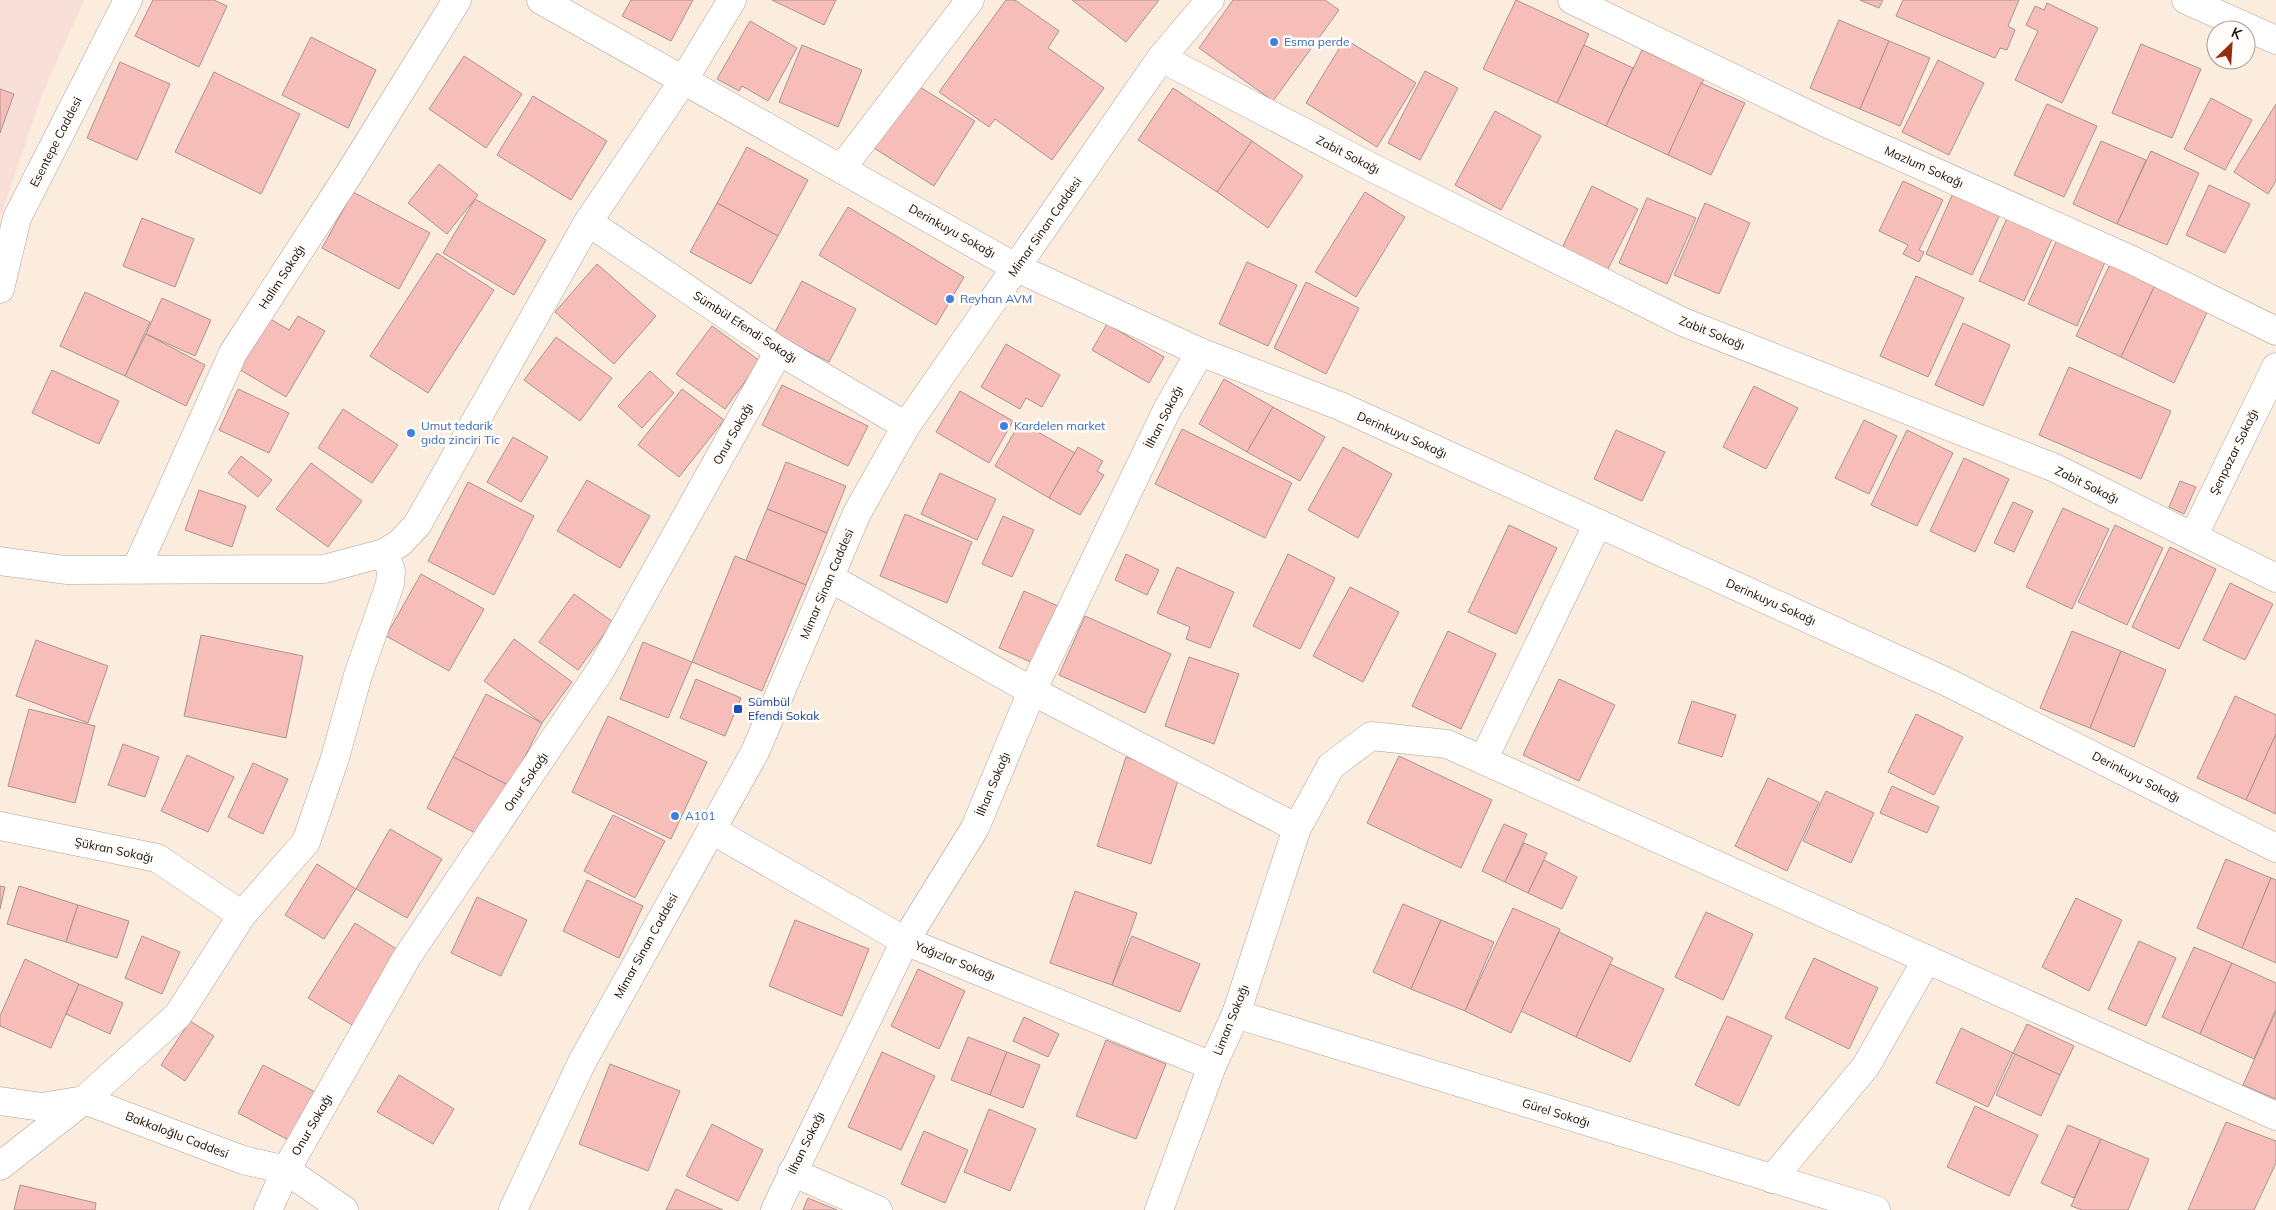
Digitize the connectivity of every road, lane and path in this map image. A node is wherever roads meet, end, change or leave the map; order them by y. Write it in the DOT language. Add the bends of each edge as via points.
graph roads {
  1 [pos="128,0"];
  2 [pos="458,0"];
  3 [pos="541,0"];
  4 [pos="732,0"];
  5 [pos="970,0"];
  6 [pos="1210,0"];
  7 [pos="1572,0"];
  8 [pos="2186,0"];
  9 [pos="2276,40"];
  10 [pos="1161,58"];
  11 [pos="683,81"];
  12 [pos="841,169"];
  13 [pos="588,222"];
  14 [pos="1017,268"];
  15 [pos="0,289"];
  16 [pos="2276,331"];
  17 [pos="779,351"];
  18 [pos="1200,352"];
  19 [pos="2276,367"];
  20 [pos="906,426"];
  21 [pos="1598,523"];
  22 [pos="2193,537"];
  23 [pos="384,553"];
  24 [pos="0,561"];
  25 [pos="136,569"];
  26 [pos="830,578"];
  27 [pos="2276,578"];
  28 [pos="1032,691"];
  29 [pos="1483,760"];
  30 [pos="0,826"];
  31 [pos="1297,828"];
  32 [pos="712,830"];
  33 [pos="2276,848"];
  34 [pos="242,915"];
  35 [pos="905,941"];
  36 [pos="1927,959"];
  37 [pos="1236,1014"];
  38 [pos="1212,1066"];
  39 [pos="84,1100"];
  40 [pos="0,1101"];
  41 [pos="2276,1116"];
  42 [pos="0,1166"];
  43 [pos="286,1170"];
  44 [pos="792,1172"];
  45 [pos="1772,1179"];
  46 [pos="1825,1203"];
  47 [pos="268,1210"];
  48 [pos="344,1210"];
  49 [pos="513,1210"];
  50 [pos="775,1210"];
  51 [pos="878,1210"];
  52 [pos="1160,1210"];
  53 [pos="1876,1210"];
  1 -- 15 [label="street, Esentepe Caddesi" via="17,218"];
  2 -- 25 [label="street, Halim Sokağı" via="233,353"];
  3 -- 11 [label="street, Derinkuyu Sokağı"];
  4 -- 11 [label="street"];
  5 -- 12 [label="street"];
  6 -- 10 [label="street, Mimar Sinan Caddesi"];
  7 -- 16 [label="street, Mazlum Sokağı" via="1828,124 2134,260"];
  8 -- 9 [label="street"];
  10 -- 14 [label="street, Mimar Sinan Caddesi"];
  10 -- 22 [label="street, Zabit Sokağı" via="1380,172 1683,322 2055,468"];
  11 -- 12 [label="street, Derinkuyu Sokağı"];
  11 -- 13 [label="street"];
  12 -- 14 [label="street, Derinkuyu Sokağı"];
  13 -- 17 [label="street, Sümbül Efendi Sokağı"];
  13 -- 23 [label="street" via="417,525 400,543"];
  14 -- 18 [label="street, Derinkuyu Sokağı"];
  14 -- 20 [label="street, Mimar Sinan Caddesi"];
  17 -- 20 [label="street, Sümbül Efendi Sokağı"];
  17 -- 43 [label="street, Onur Sokağı" via="600,671 407,957"];
  18 -- 21 [label="street, Derinkuyu Sokağı" via="1340,406"];
  18 -- 28 [label="street, İlhan Sokağı" via="1167,410"];
  19 -- 22 [label="street, Şenpazar Sokağı"];
  20 -- 26 [label="street, Mimar Sinan Caddesi" via="857,514"];
  21 -- 29 [label="street"];
  21 -- 33 [label="street, Derinkuyu Sokağı" via="1947,682"];
  22 -- 27 [label="street, Zabit Sokağı"];
  23 -- 25 [label="street" via="324,569"];
  23 -- 34 [label="street" via="390,570 390,584 358,674 335,758 306,842"];
  24 -- 25 [label="street" via="66,570"];
  26 -- 28 [label="street"];
  26 -- 32 [label="street, Mimar Sinan Caddesi" via="756,752"];
  28 -- 31 [label="street"];
  28 -- 35 [label="street, İlhan Sokağı" via="975,828"];
  29 -- 31 [label="street, Liman Sokağı" via="1447,744 1371,736 1331,766"];
  29 -- 36 [label="street, Liman Sokağı"];
  30 -- 34 [label="street, Şükran Sokağı" via="156,858"];
  31 -- 37 [label="street, Liman Sokağı"];
  32 -- 35 [label="street, Yağızlar Sokağı"];
  32 -- 49 [label="street, Mimar Sinan Caddesi" via="582,1062"];
  34 -- 39 [label="street" via="178,1015"];
  35 -- 38 [label="street, Yağızlar Sokağı"];
  35 -- 44 [label="street, İlhan Sokağı"];
  36 -- 41 [label="street, Liman Sokağı"];
  36 -- 45 [label="street" via="1866,1066"];
  37 -- 38 [label="street, Liman Sokağı"];
  37 -- 45 [label="street, Gürel Sokağı"];
  38 -- 52 [label="street, Liman Sokağı"];
  39 -- 40 [label="street" via="42,1108"];
  39 -- 42 [label="street"];
  39 -- 43 [label="street, Bakkaloğlu Caddesi" via="243,1160"];
  43 -- 47 [label="street, Onur Sokağı"];
  43 -- 48 [label="street, Bakkaloğlu Caddesi"];
  44 -- 50 [label="street, İlhan Sokağı"];
  44 -- 51 [label="street"];
  45 -- 46 [label="street, Gürel Sokağı"];
  46 -- 53 [label="street, Gürel Sokağı"];
}
